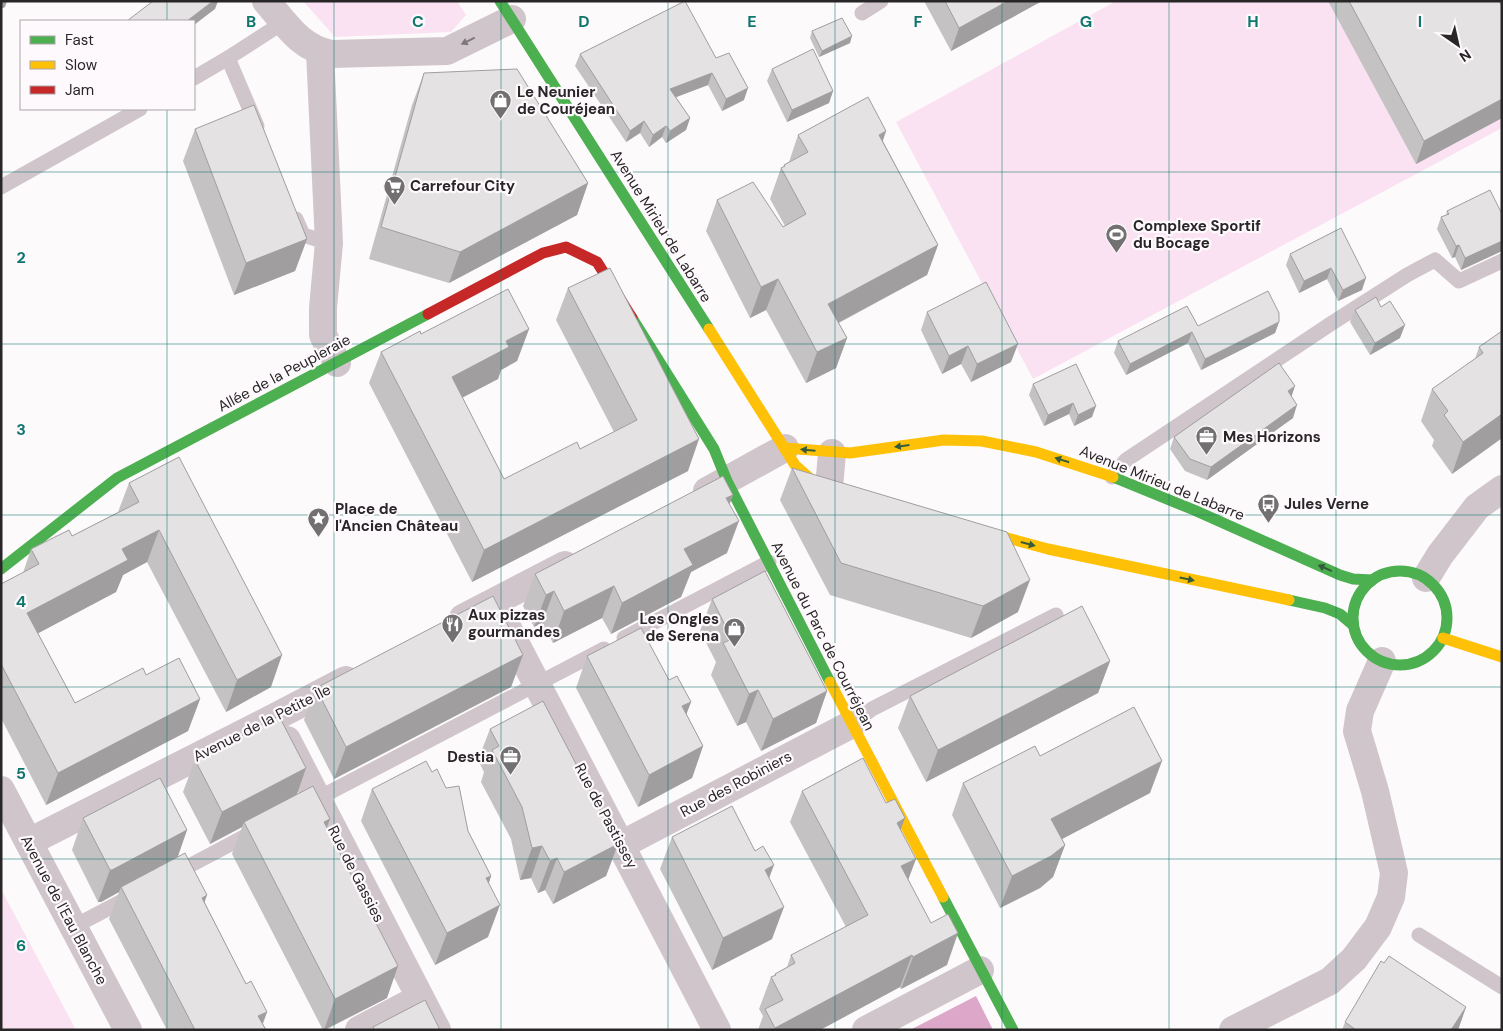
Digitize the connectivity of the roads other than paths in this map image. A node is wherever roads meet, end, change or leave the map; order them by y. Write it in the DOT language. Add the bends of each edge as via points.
graph roads {
  1 [pos="266,1"];
  2 [pos="881,1"];
  3 [pos="506,10"];
  4 [pos="862,13"];
  5 [pos="284,22"];
  6 [pos="320,52"];
  7 [pos="228,58"];
  8 [pos="195,77"];
  9 [pos="138,110"];
  10 [pos="262,138"];
  11 [pos="1,187"];
  12 [pos="292,209"];
  13 [pos="329,243"];
  14 [pos="1502,261"];
  15 [pos="597,262"];
  16 [pos="336,363"];
  17 [pos="785,448"];
  18 [pos="832,453"];
  19 [pos="1112,477"];
  20 [pos="727,481"];
  21 [pos="1502,489"];
  22 [pos="839,491"];
  23 [pos="682,504"];
  24 [pos="963,526"];
  25 [pos="588,553"];
  26 [pos="769,562"];
  27 [pos="1,569"];
  28 [pos="1426,578"];
  29 [pos="1372,580"];
  30 [pos="494,602"];
  31 [pos="1056,615"];
  32 [pos="1353,625"];
  33 [pos="442,629"];
  34 [pos="1443,638"];
  35 [pos="1502,657"];
  36 [pos="1382,661"];
  37 [pos="372,666"];
  38 [pos="537,684"];
  39 [pos="275,717"];
  40 [pos="852,724"];
  41 [pos="1,790"];
  42 [pos="306,804"];
  43 [pos="269,824"];
  44 [pos="29,842"];
  45 [pos="621,845"];
  46 [pos="164,879"];
  47 [pos="146,888"];
  48 [pos="73,926"];
  49 [pos="1419,935"];
  50 [pos="980,970"];
  51 [pos="1502,987"];
  52 [pos="420,998"];
  53 [pos="128,1030"];
  54 [pos="359,1030"];
  55 [pos="437,1030"];
  56 [pos="717,1030"];
  57 [pos="866,1030"];
  58 [pos="1012,1030"];
  59 [pos="1233,1030"];
  1 -- 5 [label="street"];
  2 -- 4 [label="lane"];
  3 -- 6 [label="street, one-way" via="447,51"];
  3 -- 17 [label="street, Avenue Mirieu de Labarre"];
  5 -- 6 [label="street" via="297,37"];
  5 -- 7 [label="lane"];
  6 -- 13 [label="street"];
  7 -- 8 [label="lane"];
  7 -- 10 [label="lane"];
  9 -- 11 [label="lane"];
  12 -- 13 [label="lane" via="303,235"];
  13 -- 16 [label="street" via="323,335"];
  14 -- 19 [label="lane" via="1459,281 1436,260 1414,272 1126,460"];
  15 -- 16 [label="street, Allée de la Peupleraie" via="566,247 543,253"];
  15 -- 20 [label="street, Avenue du Parc de Courréjean" via="714,449"];
  16 -- 27 [label="street, Allée de la Peupleraie" via="117,478"];
  18 -- 17 [label="street, Avenue Mirieu de Labarre, one-way"];
  17 -- 20 [label="street"];
  17 -- 22 [label="street, Avenue Mirieu de Labarre" via="795,465 813,481"];
  19 -- 18 [label="street, Avenue Mirieu de Labarre, one-way" via="1036,452 982,441 944,440"];
  18 -- 22 [label="street"];
  29 -- 19 [label="street, Avenue Mirieu de Labarre, one-way" via="1340,575"];
  20 -- 23 [label="street"];
  20 -- 26 [label="street, Avenue du Parc de Courréjean"];
  21 -- 28 [label="street" via="1477,507"];
  24 -- 32 [label="street, one-way" via="1048,549 1325,608 1340,614"];
  25 -- 30 [label="street"];
  26 -- 38 [label="lane"];
  26 -- 40 [label="street, Avenue du Parc de Courréjean"];
  28 -- 29 [label="street, Avenue Mirieu de Labarre" via="1398,570"];
  28 -- 34 [label="street" via="1440,592 1447,611"];
  29 -- 32 [label="street, Avenue Mirieu de Labarre" via="1356,600"];
  30 -- 33 [label="street"];
  30 -- 38 [label="street, Rue de Pastissey"];
  31 -- 40 [label="lane" via="872,709"];
  32 -- 36 [label="street" via="1358,640"];
  34 -- 35 [label="street"];
  34 -- 36 [label="street" via="1424,659 1396,665"];
  36 -- 59 [label="street" via="1360,711 1357,731 1394,873 1388,905 1378,928 1330,981"];
  37 -- 39 [label="street, Avenue de la Petite Île"];
  38 -- 42 [label="lane"];
  38 -- 45 [label="street, Rue de Pastissey"];
  39 -- 42 [label="street, Rue de Gassies"];
  39 -- 44 [label="street, Avenue de la Petite Île"];
  40 -- 45 [label="street, Rue des Robiniers"];
  40 -- 50 [label="street, Avenue du Parc de Courréjean"];
  41 -- 44 [label="street, Avenue de l'Eau Blanche"];
  42 -- 52 [label="street, Rue de Gassies"];
  43 -- 46 [label="lane"];
  44 -- 48 [label="street, Avenue de l'Eau Blanche"];
  45 -- 56 [label="street, Rue de Pastissey"];
  47 -- 48 [label="lane"];
  48 -- 53 [label="street, Avenue de l'Eau Blanche"];
  49 -- 51 [label="lane"];
  50 -- 57 [label="street"];
  50 -- 58 [label="street, Avenue du Parc de Courréjean"];
  52 -- 54 [label="street"];
  52 -- 55 [label="street, Rue de Gassies"];
}
